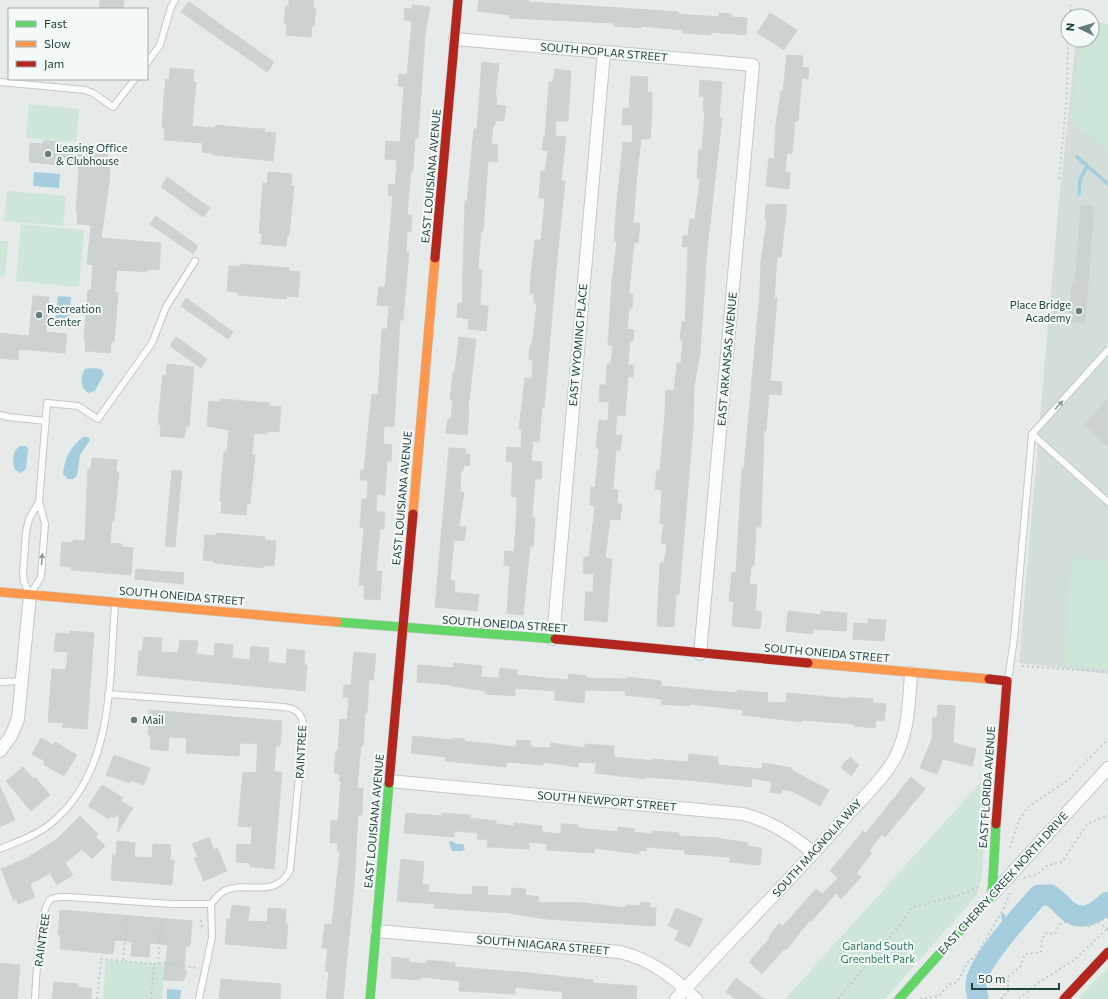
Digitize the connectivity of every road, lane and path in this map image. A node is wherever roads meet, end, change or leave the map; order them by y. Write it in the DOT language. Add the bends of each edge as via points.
graph roads {
  1 [pos="175,0"];
  2 [pos="458,0"];
  3 [pos="455,39"];
  4 [pos="1068,48"];
  5 [pos="604,52"];
  6 [pos="148,62"];
  7 [pos="753,65"];
  8 [pos="134,80"];
  9 [pos="0,82"];
  10 [pos="1059,179"];
  11 [pos="195,261"];
  12 [pos="1108,350"];
  13 [pos="0,415"];
  14 [pos="46,421"];
  15 [pos="1032,434"];
  16 [pos="39,502"];
  17 [pos="1108,502"];
  18 [pos="0,592"];
  19 [pos="30,595"];
  20 [pos="115,602"];
  21 [pos="403,628"];
  22 [pos="553,639"];
  23 [pos="700,654"];
  24 [pos="1022,666"];
  25 [pos="1108,672"];
  26 [pos="911,673"];
  27 [pos="22,681"];
  28 [pos="1007,681"];
  29 [pos="0,682"];
  30 [pos="108,694"];
  31 [pos="1108,740"];
  32 [pos="0,750"];
  33 [pos="1108,768"];
  34 [pos="389,781"];
  35 [pos="1108,815"];
  36 [pos="0,849"];
  37 [pos="814,853"];
  38 [pos="1008,853"];
  39 [pos="993,872"];
  40 [pos="1020,879"];
  41 [pos="1011,889"];
  42 [pos="992,895"];
  43 [pos="211,904"];
  44 [pos="1108,917"];
  45 [pos="127,918"];
  46 [pos="162,922"];
  47 [pos="1098,922"];
  48 [pos="1108,928"];
  49 [pos="376,931"];
  50 [pos="1108,952"];
  51 [pos="123,961"];
  52 [pos="154,964"];
  53 [pos="158,964"];
  54 [pos="198,968"];
  55 [pos="685,989"];
  56 [pos="35,999"];
  57 [pos="97,999"];
  58 [pos="151,999"];
  59 [pos="199,999"];
  60 [pos="370,999"];
  61 [pos="676,999"];
  62 [pos="696,999"];
  63 [pos="838,999"];
  64 [pos="899,999"];
  65 [pos="920,999"];
  66 [pos="1001,999"];
  67 [pos="1019,999"];
  68 [pos="1064,999"];
  1 -- 6 [label="lane" via="160,45"];
  2 -- 3 [label="street, EAST LOUISIANA AVENUE"];
  3 -- 5 [label="street, SOUTH POPLAR STREET"];
  3 -- 21 [label="street, EAST LOUISIANA AVENUE"];
  4 -- 10 [label="path" via="1067,95"];
  5 -- 7 [label="street, SOUTH POPLAR STREET"];
  5 -- 22 [label="street, EAST WYOMING PLACE"];
  7 -- 23 [label="street, EAST ARKANSAS AVENUE"];
  8 -- 9 [label="lane" via="113,107 85,90"];
  11 -- 14 [label="lane" via="164,312 152,343 98,419 78,406 47,402"];
  15 -- 12 [label="lane, one-way"];
  13 -- 14 [label="lane"];
  14 -- 16 [label="lane"];
  15 -- 17 [label="lane"];
  15 -- 28 [label="lane" via="1014,639"];
  19 -- 16 [label="lane, one-way" via="41,577 45,524"];
  16 -- 19 [label="lane" via="29,520 26,539 23,576"];
  18 -- 19 [label="street, SOUTH ONEIDA STREET"];
  19 -- 20 [label="street, SOUTH ONEIDA STREET"];
  19 -- 27 [label="street"];
  20 -- 21 [label="street, SOUTH ONEIDA STREET"];
  20 -- 30 [label="lane"];
  21 -- 22 [label="street, SOUTH ONEIDA STREET"];
  21 -- 34 [label="street, EAST LOUISIANA AVENUE"];
  22 -- 23 [label="street, SOUTH ONEIDA STREET"];
  23 -- 26 [label="street, SOUTH ONEIDA STREET"];
  24 -- 25 [label="path"];
  26 -- 28 [label="street, SOUTH ONEIDA STREET"];
  26 -- 37 [label="street, SOUTH MAGNOLIA WAY" via="908,713 896,756"];
  27 -- 29 [label="lane"];
  27 -- 32 [label="street" via="18,722"];
  28 -- 39 [label="street, EAST FLORIDA AVENUE"];
  30 -- 36 [label="lane" via="98,754 74,798 59,816 43,829"];
  30 -- 43 [label="lane, RAINTREE" via="284,707 297,710 302,715 303,734 289,872 282,880 271,886 225,890"];
  31 -- 38 [label="path" via="1068,780 1028,807 1019,820"];
  33 -- 42 [label="street, EAST CHERRY CREEK NORTH DRIVE"];
  34 -- 37 [label="street, SOUTH NEWPORT STREET" via="743,814 760,818 785,831"];
  34 -- 49 [label="street, EAST LOUISIANA AVENUE"];
  35 -- 40 [label="path" via="1087,824 1062,862 1046,866 1031,877"];
  37 -- 55 [label="street, SOUTH MAGNOLIA WAY"];
  39 -- 42 [label="street, EAST FLORIDA AVENUE"];
  39 -- 63 [label="path" via="975,889 912,907"];
  41 -- 65 [label="path" via="1008,901 997,920 957,982 948,985 939,996"];
  42 -- 64 [label="street, EAST CHERRY CREEK NORTH DRIVE"];
  43 -- 56 [label="lane, RAINTREE" via="172,904 68,896 53,898 47,904 43,921"];
  43 -- 59 [label="lane" via="212,937"];
  44 -- 47 [label="path"];
  45 -- 51 [label="path"];
  46 -- 53 [label="path"];
  47 -- 48 [label="path"];
  47 -- 66 [label="path" via="1089,926 1067,921 1060,924 1055,934 1046,933 1042,939 1041,952 1025,954 1020,967 1010,974 1008,991"];
  48 -- 67 [label="path" via="1074,960 1038,983"];
  49 -- 55 [label="street, SOUTH NIAGARA STREET" via="620,952 654,965"];
  49 -- 60 [label="street, EAST LOUISIANA AVENUE"];
  50 -- 68 [label="street"];
  51 -- 52 [label="path"];
  51 -- 57 [label="path" via="101,959"];
  52 -- 53 [label="path"];
  52 -- 58 [label="path"];
  53 -- 54 [label="path"];
  55 -- 61 [label="street, SOUTH MAGNOLIA WAY"];
  55 -- 62 [label="street, SOUTH NIAGARA STREET"];
}
